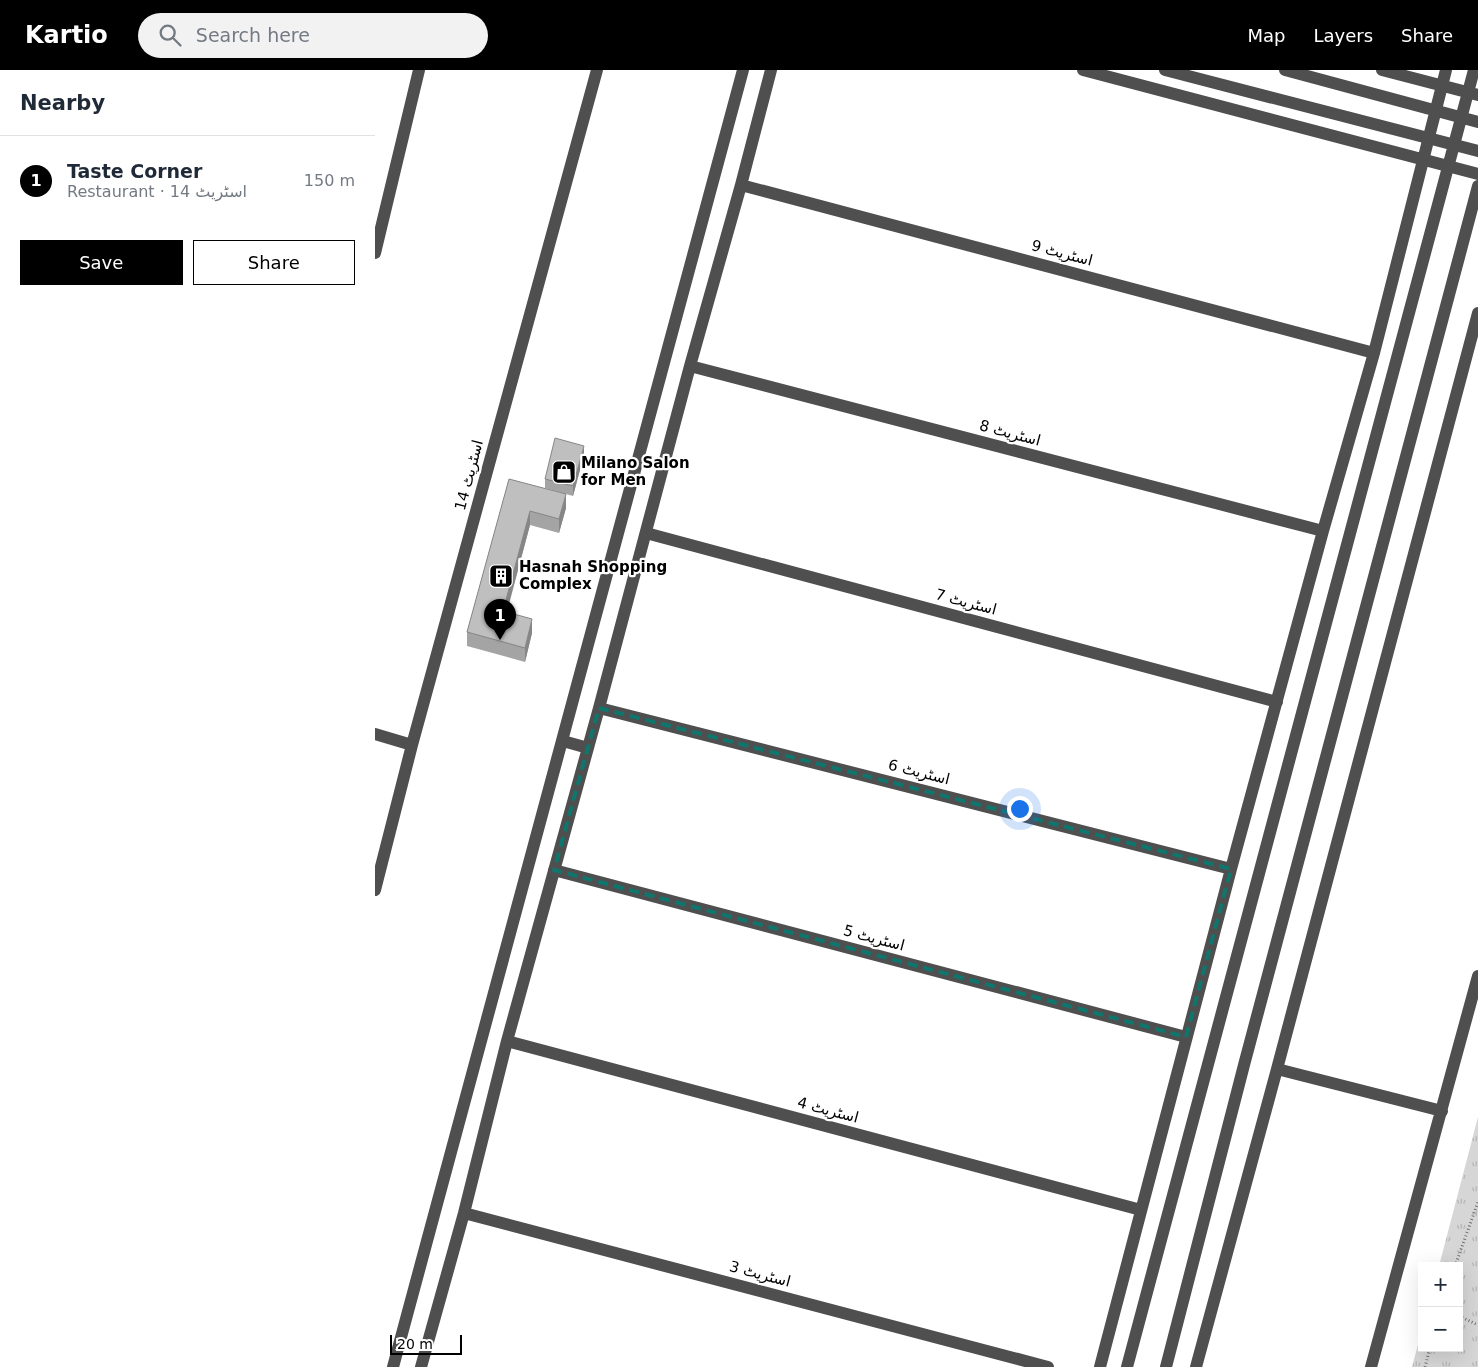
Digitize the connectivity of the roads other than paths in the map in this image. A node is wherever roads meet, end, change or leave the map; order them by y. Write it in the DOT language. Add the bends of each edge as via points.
graph roads {
  1 [pos="597,70"];
  2 [pos="743,70"];
  3 [pos="771,70"];
  4 [pos="1083,70"];
  5 [pos="1165,70"];
  6 [pos="1285,70"];
  7 [pos="1382,70"];
  8 [pos="1446,70"];
  9 [pos="1474,70"];
  10 [pos="415,71"];
  11 [pos="1442,86"];
  12 [pos="1473,94"];
  13 [pos="1436,110"];
  14 [pos="1461,117"];
  15 [pos="1478,122"];
  16 [pos="1429,139"];
  17 [pos="1455,146"];
  18 [pos="1478,152"];
  19 [pos="1424,160"];
  20 [pos="1449,166"];
  21 [pos="1478,174"];
  22 [pos="741,185"];
  23 [pos="1478,186"];
  24 [pos="375,253"];
  25 [pos="1478,313"];
  26 [pos="1374,353"];
  27 [pos="690,366"];
  28 [pos="1323,531"];
  29 [pos="646,534"];
  30 [pos="1277,702"];
  31 [pos="599,708"];
  32 [pos="375,734"];
  33 [pos="563,741"];
  34 [pos="412,744"];
  35 [pos="588,748"];
  36 [pos="1231,869"];
  37 [pos="554,870"];
  38 [pos="375,890"];
  39 [pos="1478,976"];
  40 [pos="1186,1037"];
  41 [pos="507,1041"];
  42 [pos="1277,1069"];
  43 [pos="1442,1112"];
  44 [pos="1141,1210"];
  45 [pos="464,1213"];
  46 [pos="393,1367"];
  47 [pos="421,1367"];
  48 [pos="1048,1367"];
  49 [pos="1100,1367"];
  50 [pos="1127,1367"];
  51 [pos="1166,1367"];
  52 [pos="1196,1367"];
  53 [pos="1371,1367"];
  1 -- 34 [label="street, اسٹریٹ 14"];
  2 -- 33 [label="street"];
  3 -- 22 [label="street"];
  4 -- 19 [label="street"];
  5 -- 16 [label="street"];
  6 -- 13 [label="street"];
  7 -- 11 [label="street"];
  8 -- 11 [label="street"];
  9 -- 12 [label="street"];
  10 -- 24 [label="street"];
  11 -- 12 [label="street"];
  11 -- 13 [label="street"];
  12 -- 14 [label="street"];
  13 -- 14 [label="street"];
  13 -- 16 [label="street"];
  14 -- 15 [label="street"];
  14 -- 17 [label="street"];
  16 -- 17 [label="street"];
  16 -- 19 [label="street"];
  17 -- 18 [label="street"];
  17 -- 20 [label="street"];
  19 -- 20 [label="street"];
  19 -- 26 [label="street"];
  20 -- 21 [label="street"];
  20 -- 50 [label="street"];
  22 -- 26 [label="street, اسٹریٹ 9"];
  22 -- 27 [label="street"];
  23 -- 51 [label="street"];
  25 -- 42 [label="street"];
  26 -- 28 [label="street"];
  27 -- 28 [label="street, اسٹریٹ 8"];
  27 -- 29 [label="street"];
  28 -- 30 [label="street"];
  29 -- 30 [label="street, اسٹریٹ 7"];
  29 -- 31 [label="street"];
  30 -- 36 [label="street"];
  31 -- 35 [label="street"];
  31 -- 36 [label="street, اسٹریٹ 6"];
  32 -- 34 [label="street"];
  33 -- 35 [label="street"];
  33 -- 46 [label="street"];
  34 -- 38 [label="street, اسٹریٹ 14"];
  35 -- 37 [label="street"];
  36 -- 40 [label="street"];
  37 -- 40 [label="street, اسٹریٹ 5"];
  37 -- 41 [label="street"];
  39 -- 43 [label="street"];
  40 -- 44 [label="street"];
  41 -- 44 [label="street, اسٹریٹ 4"];
  41 -- 45 [label="street"];
  42 -- 43 [label="street"];
  42 -- 52 [label="street"];
  43 -- 53 [label="street"];
  44 -- 49 [label="street"];
  45 -- 47 [label="street"];
  45 -- 48 [label="street, اسٹریٹ 3"];
}
